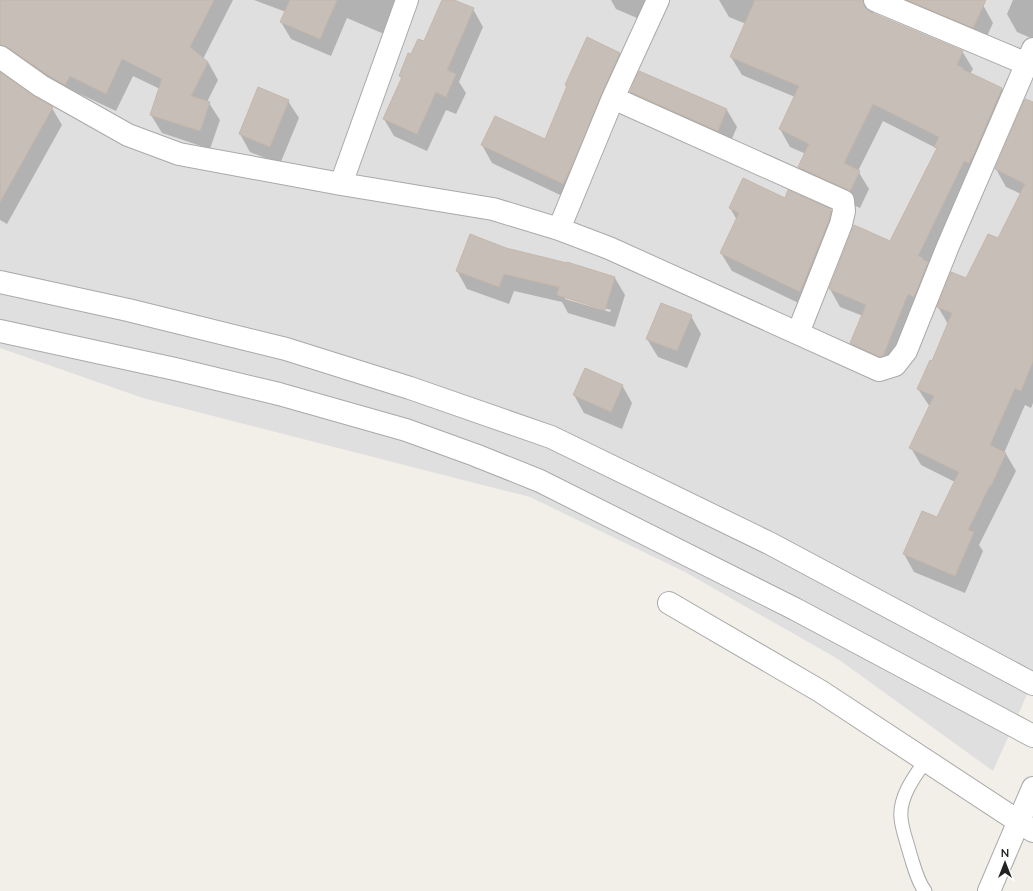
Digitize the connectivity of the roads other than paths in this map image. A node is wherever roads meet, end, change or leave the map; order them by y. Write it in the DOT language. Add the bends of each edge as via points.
graph roads {
  1 [pos="407,0"];
  2 [pos="658,0"];
  3 [pos="875,0"];
  4 [pos="1030,56"];
  5 [pos="0,57"];
  6 [pos="613,98"];
  7 [pos="341,184"];
  8 [pos="559,229"];
  9 [pos="0,282"];
  10 [pos="0,331"];
  11 [pos="798,333"];
  12 [pos="669,603"];
  13 [pos="1033,684"];
  14 [pos="1033,736"];
  15 [pos="926,760"];
  16 [pos="1033,788"];
  17 [pos="1026,827"];
  18 [pos="925,891"];
  19 [pos="989,891"];
  1 -- 7 [label="street"];
  2 -- 6 [label="street"];
  3 -- 4 [label="street"];
  4 -- 11 [label="street" via="906,351 896,365 879,370"];
  5 -- 7 [label="street" via="41,86 128,135 179,154"];
  6 -- 8 [label="street"];
  6 -- 11 [label="street" via="843,201 841,224"];
  7 -- 8 [label="street" via="493,208"];
  8 -- 11 [label="street" via="610,248"];
  9 -- 13 [label="street" via="286,349 410,388 551,437 771,544"];
  10 -- 14 [label="street" via="279,394 406,430 475,455 540,482 795,608"];
  12 -- 15 [label="street" via="820,691"];
  15 -- 17 [label="street"];
  15 -- 18 [label="lane" via="904,797 901,812 902,826 914,866"];
  16 -- 17 [label="street"];
  17 -- 19 [label="street"];
}
